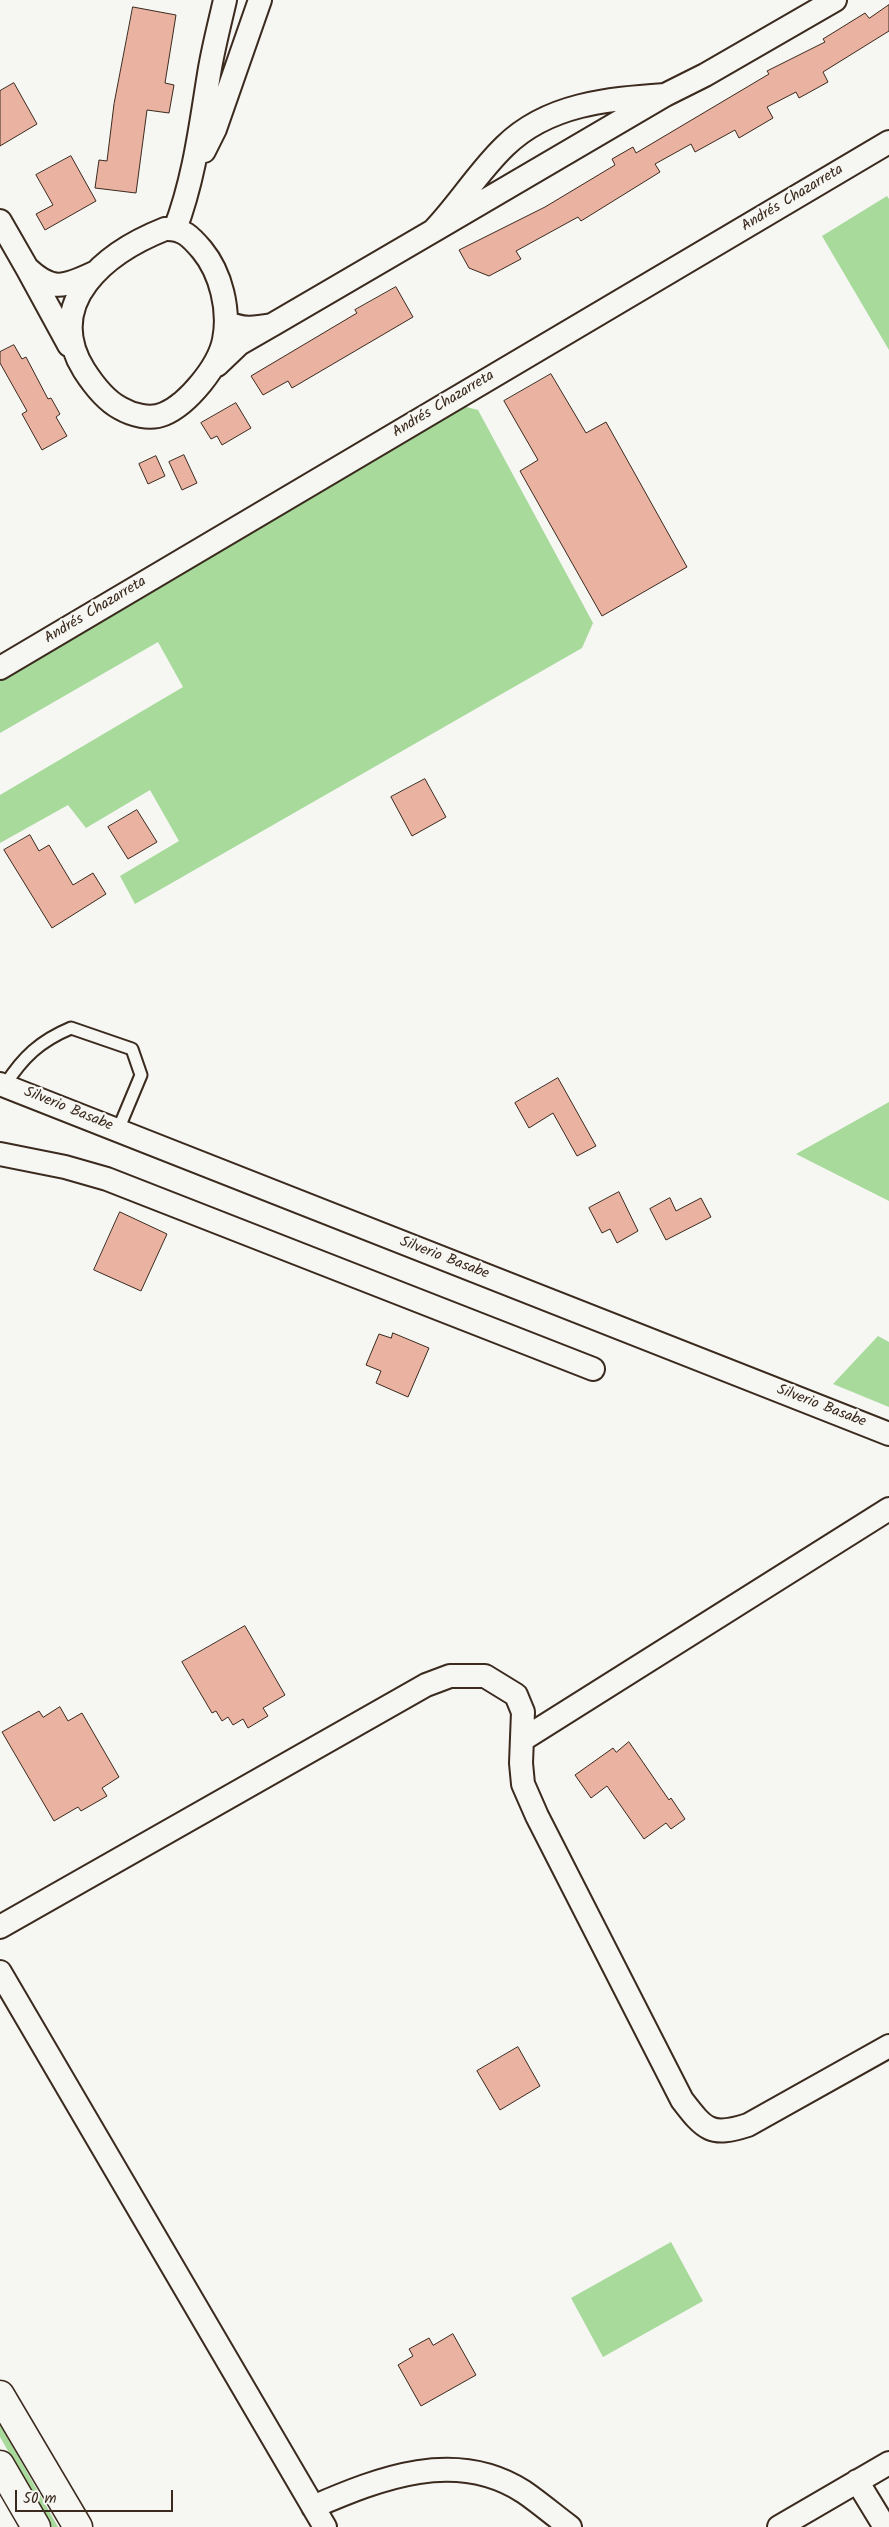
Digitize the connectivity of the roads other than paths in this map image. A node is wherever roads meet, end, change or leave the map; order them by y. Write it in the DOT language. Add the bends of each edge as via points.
graph roads {
  1 [pos="225,0"];
  2 [pos="260,0"];
  3 [pos="835,0"];
  4 [pos="665,95"];
  5 [pos="889,142"];
  6 [pos="193,171"];
  7 [pos="0,221"];
  8 [pos="175,229"];
  9 [pos="434,231"];
  10 [pos="26,268"];
  11 [pos="94,273"];
  12 [pos="226,322"];
  13 [pos="272,325"];
  14 [pos="78,360"];
  15 [pos="211,370"];
  16 [pos="0,668"];
  17 [pos="2,1084"];
  18 [pos="118,1130"];
  19 [pos="0,1154"];
  20 [pos="593,1368"];
  21 [pos="889,1434"];
  22 [pos="889,1509"];
  23 [pos="522,1740"];
  24 [pos="0,1927"];
  25 [pos="0,1972"];
  26 [pos="889,2046"];
  27 [pos="0,2395"];
  28 [pos="889,2463"];
  29 [pos="0,2465"];
  30 [pos="857,2482"];
  31 [pos="313,2507"];
  32 [pos="36,2527"];
  33 [pos="78,2527"];
  34 [pos="325,2527"];
  35 [pos="570,2527"];
  36 [pos="779,2527"];
  37 [pos="884,2527"];
  1 -- 6 [label="street"];
  2 -- 6 [label="street" via="215,129"];
  3 -- 4 [label="street"];
  4 -- 9 [label="street"];
  4 -- 9 [label="street" via="611,98 587,103 523,132 488,164"];
  5 -- 16 [label="street, Andrés Chazarreta"];
  6 -- 8 [label="street"];
  7 -- 10 [label="street"];
  8 -- 11 [label="street" via="165,229 140,240"];
  8 -- 12 [label="street" via="191,237 207,257 222,292"];
  9 -- 13 [label="street"];
  10 -- 11 [label="street" via="50,285 74,282"];
  10 -- 14 [label="street"];
  11 -- 14 [label="street" via="74,305 70,320 70,336"];
  12 -- 13 [label="street" via="247,329"];
  12 -- 15 [label="street" via="221,352"];
  13 -- 15 [label="street" via="238,344"];
  14 -- 15 [label="street" via="113,405 134,415 150,417 176,407"];
  17 -- 18 [label="street, Silverio Basabe"];
  17 -- 18 [label="lane" via="19,1062 49,1037 72,1028 132,1049 140,1074"];
  18 -- 21 [label="street, Silverio Basabe"];
  19 -- 20 [label="street" via="107,1178"];
  22 -- 23 [label="street"];
  23 -- 24 [label="street" via="523,1712 516,1695 485,1676 450,1676 426,1685"];
  23 -- 26 [label="street" via="524,1784 537,1816 682,2100 698,2120 714,2131 730,2131 748,2125"];
  25 -- 31 [label="street"];
  27 -- 33 [label="street"];
  28 -- 30 [label="street"];
  29 -- 32 [label="street"];
  30 -- 36 [label="street"];
  30 -- 37 [label="street"];
  31 -- 34 [label="street"];
  31 -- 35 [label="street" via="365,2484 412,2473 455,2469 488,2476 523,2492"];
}
